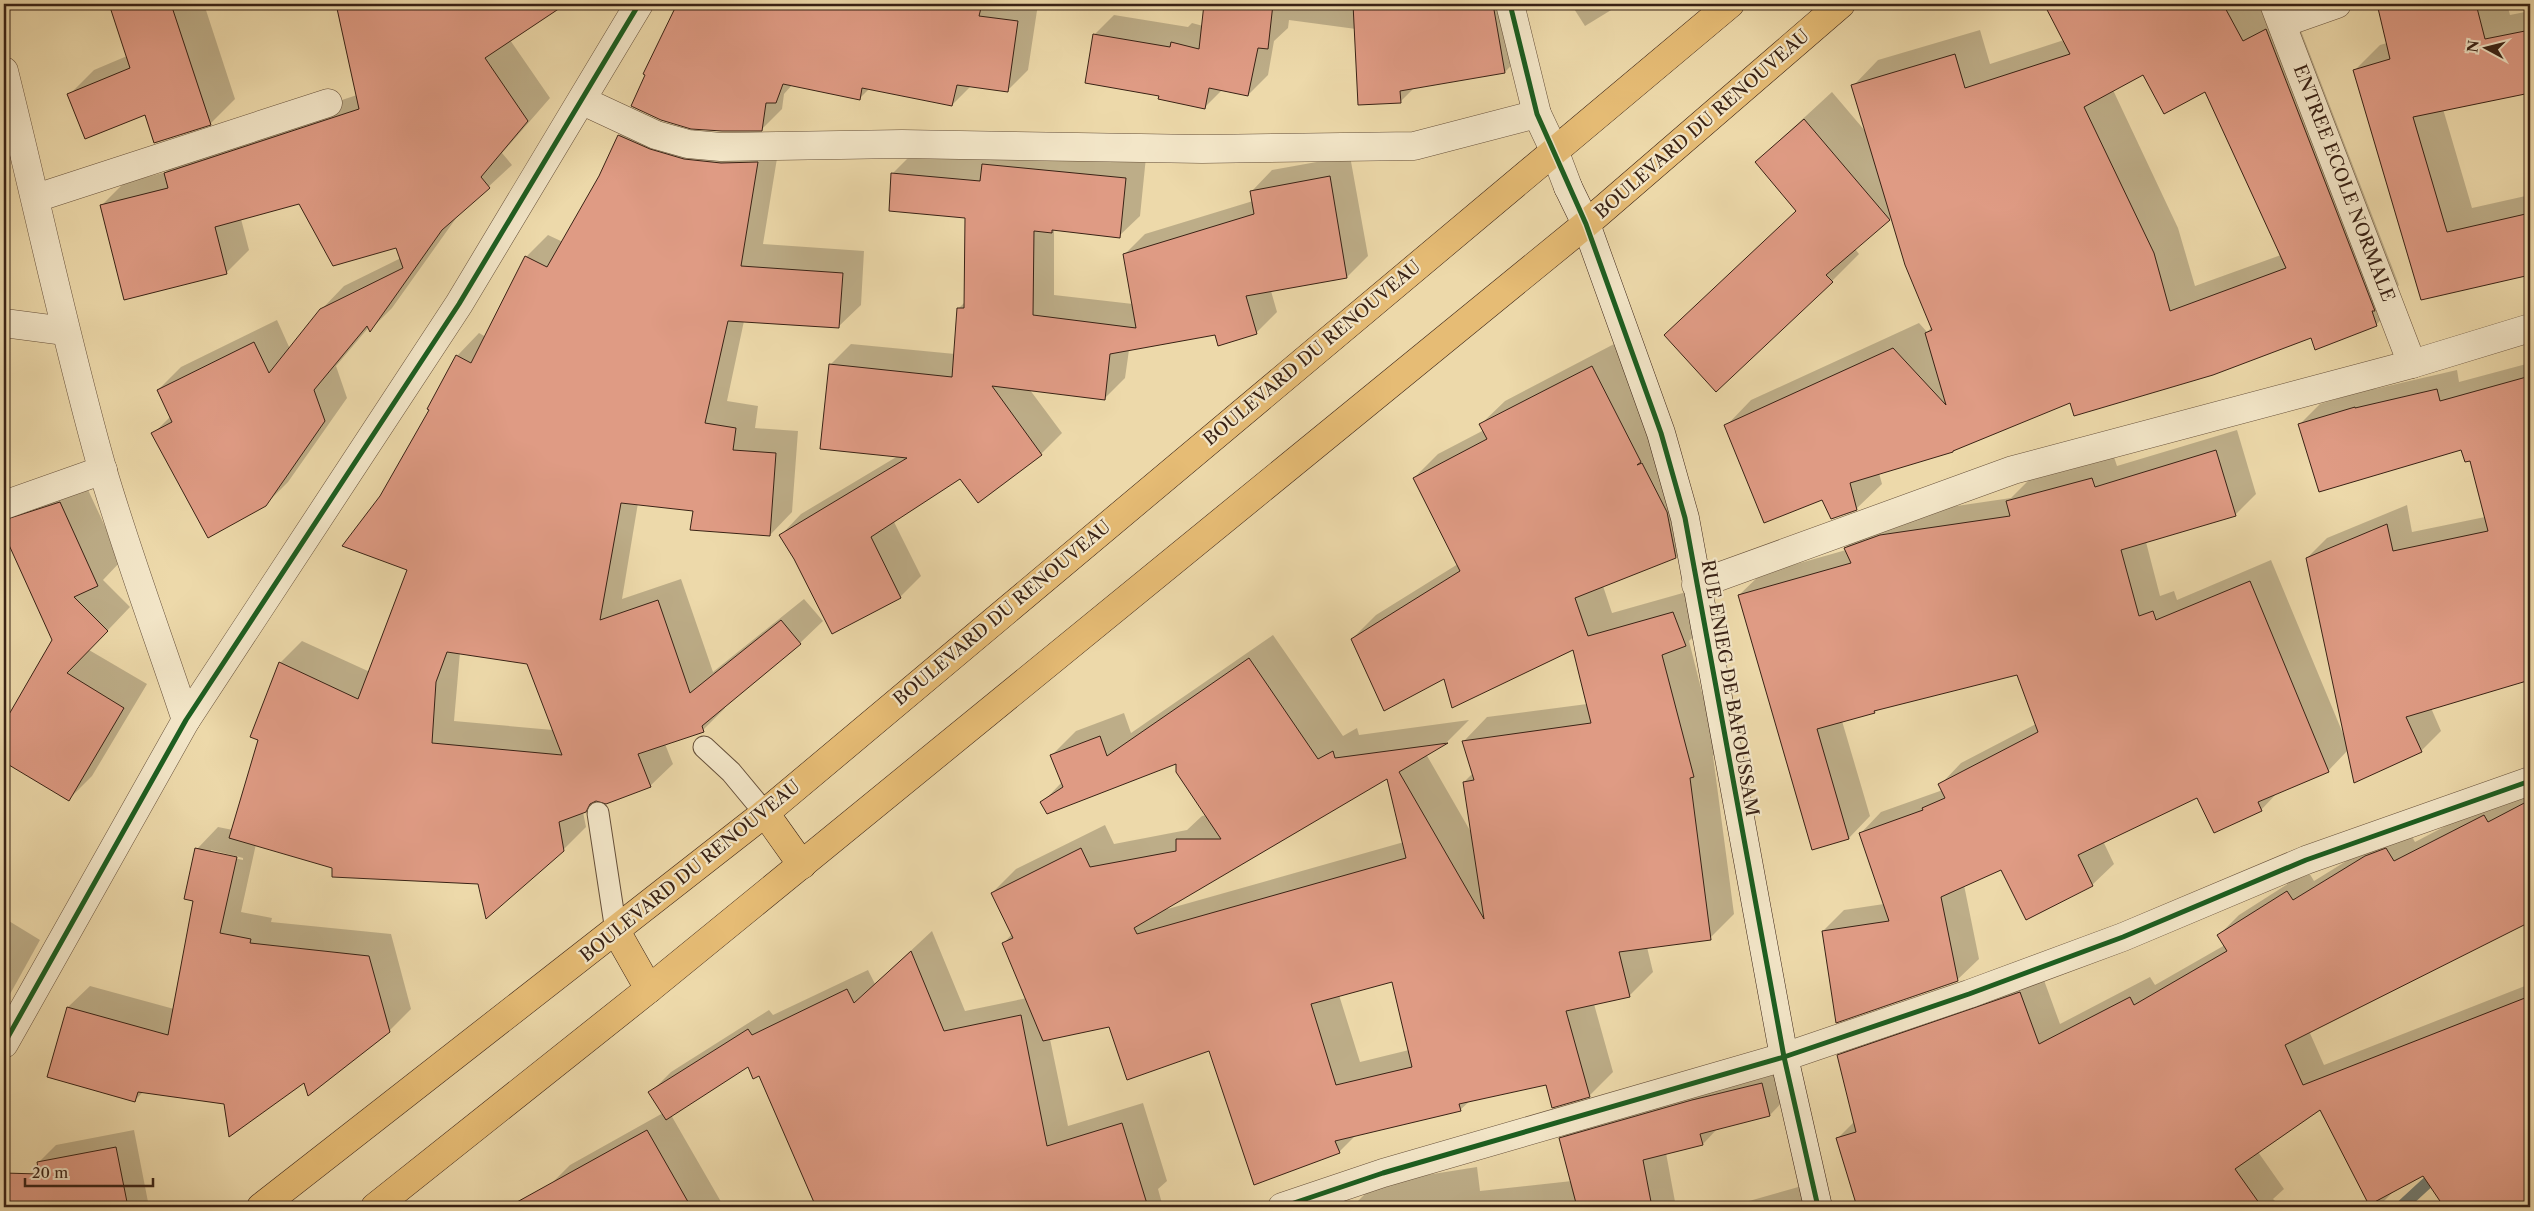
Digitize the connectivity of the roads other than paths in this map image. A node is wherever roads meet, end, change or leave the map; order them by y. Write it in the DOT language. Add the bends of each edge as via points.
graph roads {
  1 [pos="639,4"];
  2 [pos="1510,4"];
  3 [pos="1730,4"];
  4 [pos="1841,4"];
  5 [pos="2338,4"];
  6 [pos="2279,13"];
  7 [pos="4,71"];
  8 [pos="582,101"];
  9 [pos="328,103"];
  10 [pos="1537,114"];
  11 [pos="1554,150"];
  12 [pos="36,198"];
  13 [pos="1586,224"];
  14 [pos="4,324"];
  15 [pos="2530,328"];
  16 [pos="65,331"];
  17 [pos="2412,364"];
  18 [pos="103,470"];
  19 [pos="4,505"];
  20 [pos="1696,585"];
  21 [pos="186,720"];
  22 [pos="704,747"];
  23 [pos="2530,781"];
  24 [pos="598,813"];
  25 [pos="765,813"];
  26 [pos="802,865"];
  27 [pos="616,931"];
  28 [pos="649,990"];
  29 [pos="4,1044"];
  30 [pos="1784,1057"];
  31 [pos="261,1207"];
  32 [pos="375,1207"];
  33 [pos="1282,1207"];
  34 [pos="1818,1207"];
  1 -- 8 [label="street"];
  2 -- 10 [label="street, RUE ENIEG DE BAFOUSSAM"];
  3 -- 11 [label="highway, BOULEVARD DU RENOUVEAU"];
  4 -- 13 [label="highway, BOULEVARD DU RENOUVEAU"];
  5 -- 6 [label="street"];
  6 -- 17 [label="street, ENTREE ECOLE NORMALE"];
  7 -- 12 [label="street"];
  8 -- 10 [label="street" via="656,135 688,144 767,147 902,144 1202,149 1414,146"];
  8 -- 21 [label="street" via="459,304"];
  9 -- 12 [label="street"];
  10 -- 11 [label="street, RUE ENIEG DE BAFOUSSAM"];
  11 -- 13 [label="street, RUE ENIEG DE BAFOUSSAM"];
  11 -- 25 [label="highway, BOULEVARD DU RENOUVEAU"];
  12 -- 16 [label="street"];
  13 -- 20 [label="street, RUE ENIEG DE BAFOUSSAM" via="1661,433 1685,518"];
  13 -- 26 [label="highway, BOULEVARD DU RENOUVEAU"];
  14 -- 16 [label="street"];
  15 -- 17 [label="street"];
  16 -- 18 [label="street"];
  17 -- 20 [label="street" via="2013,470"];
  18 -- 19 [label="street"];
  18 -- 21 [label="street"];
  20 -- 30 [label="street, RUE ENIEG DE BAFOUSSAM"];
  21 -- 29 [label="street"];
  22 -- 25 [label="lane" via="731,772"];
  23 -- 30 [label="street" via="2306,860 2114,941"];
  24 -- 27 [label="lane"];
  25 -- 26 [label="highway"];
  25 -- 27 [label="highway, BOULEVARD DU RENOUVEAU"];
  26 -- 28 [label="highway, BOULEVARD DU RENOUVEAU"];
  27 -- 28 [label="highway"];
  27 -- 31 [label="highway, BOULEVARD DU RENOUVEAU"];
  28 -- 32 [label="highway, BOULEVARD DU RENOUVEAU"];
  30 -- 33 [label="street" via="1383,1173"];
  30 -- 34 [label="street, RUE ENIEG DE BAFOUSSAM"];
}
